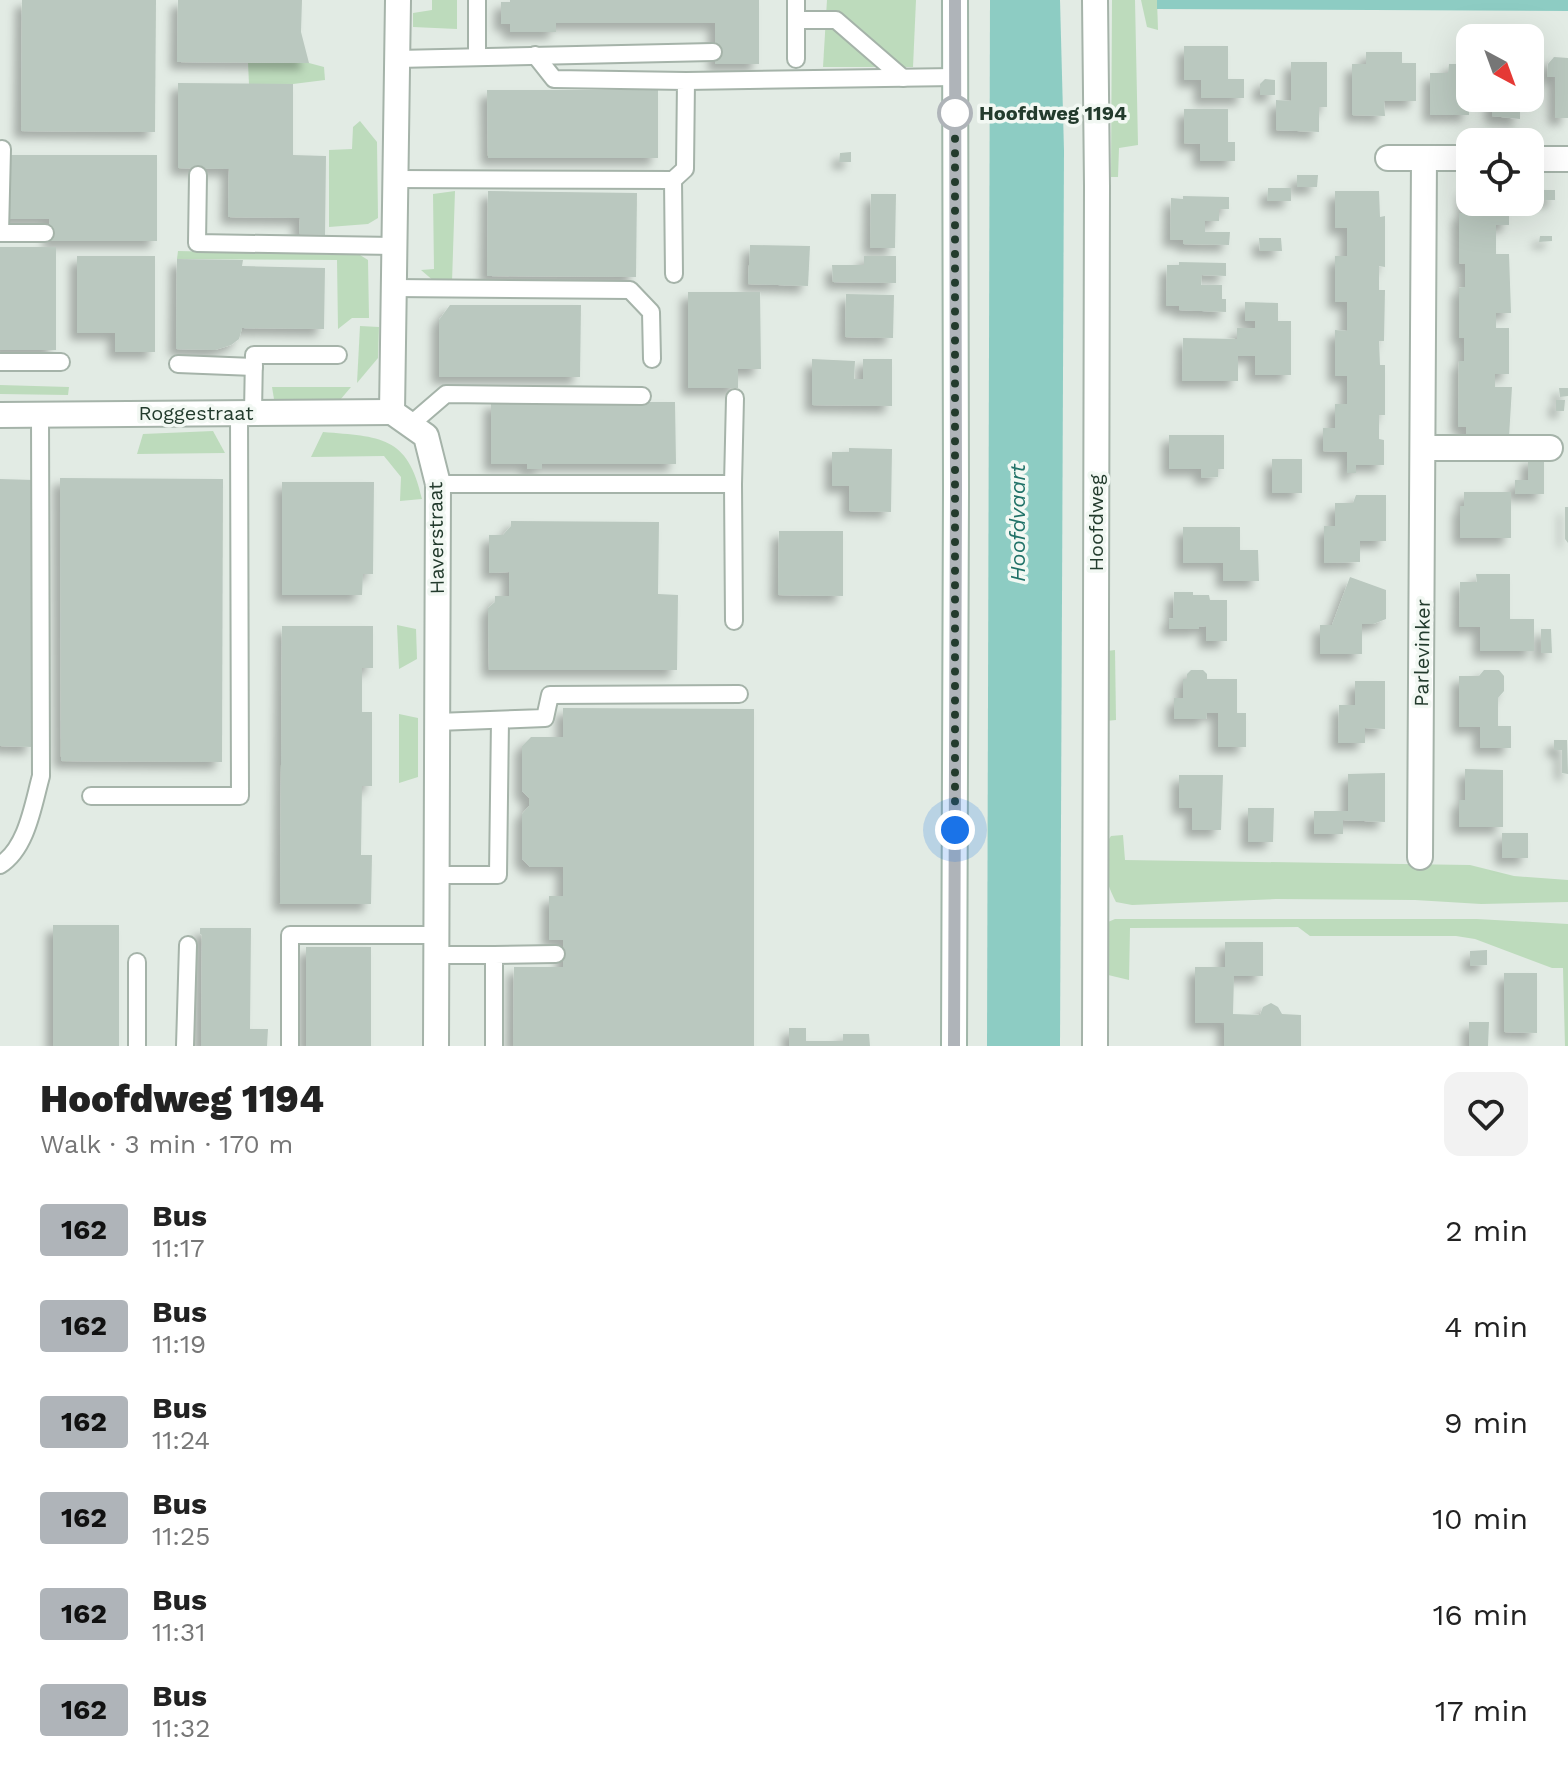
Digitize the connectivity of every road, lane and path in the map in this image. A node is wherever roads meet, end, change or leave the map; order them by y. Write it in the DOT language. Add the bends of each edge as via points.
graph roads {
  1 [pos="398,0"];
  2 [pos="477,0"];
  3 [pos="796,0"];
  4 [pos="955,0"];
  5 [pos="1095,0"];
  6 [pos="796,20"];
  7 [pos="713,52"];
  8 [pos="535,55"];
  9 [pos="477,57"];
  10 [pos="397,59"];
  11 [pos="796,59"];
  12 [pos="955,77"];
  13 [pos="903,78"];
  14 [pos="686,81"];
  15 [pos="2,149"];
  16 [pos="1388,158"];
  17 [pos="1424,158"];
  18 [pos="1456,158"];
  19 [pos="1544,159"];
  20 [pos="1568,159"];
  21 [pos="198,175"];
  22 [pos="395,179"];
  23 [pos="673,180"];
  24 [pos="0,233"];
  25 [pos="45,233"];
  26 [pos="394,246"];
  27 [pos="674,274"];
  28 [pos="393,288"];
  29 [pos="338,355"];
  30 [pos="652,359"];
  31 [pos="0,362"];
  32 [pos="61,362"];
  33 [pos="178,364"];
  34 [pos="254,367"];
  35 [pos="642,396"];
  36 [pos="735,398"];
  37 [pos="246,413"];
  38 [pos="40,414"];
  39 [pos="0,415"];
  40 [pos="401,418"];
  41 [pos="1424,448"];
  42 [pos="1550,448"];
  43 [pos="438,484"];
  44 [pos="733,484"];
  45 [pos="734,621"];
  46 [pos="739,694"];
  47 [pos="500,720"];
  48 [pos="437,722"];
  49 [pos="91,796"];
  50 [pos="1420,857"];
  51 [pos="0,865"];
  52 [pos="437,875"];
  53 [pos="188,945"];
  54 [pos="437,945"];
  55 [pos="556,954"];
  56 [pos="494,955"];
  57 [pos="137,962"];
  58 [pos="137,1046"];
  59 [pos="185,1046"];
  60 [pos="290,1046"];
  61 [pos="436,1046"];
  62 [pos="494,1046"];
  63 [pos="954,1046"];
  64 [pos="1095,1046"];
  1 -- 10 [label="street"];
  2 -- 9 [label="lane"];
  3 -- 6 [label="lane"];
  4 -- 12 [label="street"];
  5 -- 64 [label="street, Hoofdweg"];
  6 -- 11 [label="lane"];
  6 -- 13 [label="lane" via="836,20"];
  7 -- 8 [label="lane"];
  8 -- 9 [label="lane"];
  8 -- 14 [label="lane" via="554,79"];
  9 -- 10 [label="lane"];
  10 -- 22 [label="street"];
  12 -- 13 [label="lane"];
  12 -- 63 [label="street"];
  13 -- 14 [label="lane"];
  14 -- 23 [label="lane" via="685,169"];
  15 -- 24 [label="lane"];
  16 -- 17 [label="street"];
  17 -- 18 [label="street"];
  17 -- 41 [label="street, Parlevinker"];
  19 -- 20 [label="street"];
  21 -- 26 [label="lane" via="197,243"];
  22 -- 23 [label="lane"];
  22 -- 26 [label="street"];
  23 -- 27 [label="lane"];
  24 -- 25 [label="lane"];
  26 -- 28 [label="street"];
  28 -- 30 [label="lane" via="630,290 651,312"];
  28 -- 40 [label="street"];
  29 -- 34 [label="lane" via="254,355"];
  31 -- 32 [label="lane"];
  33 -- 34 [label="lane"];
  34 -- 37 [label="lane"];
  35 -- 40 [label="lane" via="446,394"];
  36 -- 44 [label="lane"];
  37 -- 38 [label="street, Roggestraat"];
  37 -- 40 [label="street, Roggestraat"];
  37 -- 49 [label="lane" via="240,796"];
  38 -- 39 [label="street, Roggestraat"];
  38 -- 51 [label="lane" via="41,776 27,827 10,859"];
  40 -- 43 [label="street, Haverstraat" via="426,436"];
  41 -- 42 [label="street"];
  41 -- 50 [label="street, Parlevinker"];
  43 -- 44 [label="lane"];
  43 -- 48 [label="street, Haverstraat"];
  44 -- 45 [label="lane"];
  46 -- 47 [label="lane" via="550,695 545,718"];
  47 -- 48 [label="lane"];
  47 -- 52 [label="lane" via="498,875"];
  48 -- 52 [label="street, Haverstraat"];
  52 -- 54 [label="street, Haverstraat"];
  53 -- 59 [label="lane"];
  54 -- 56 [label="lane"];
  54 -- 60 [label="lane" via="290,935"];
  54 -- 61 [label="street, Haverstraat"];
  55 -- 56 [label="lane"];
  56 -- 62 [label="lane"];
  57 -- 58 [label="lane"];
}
